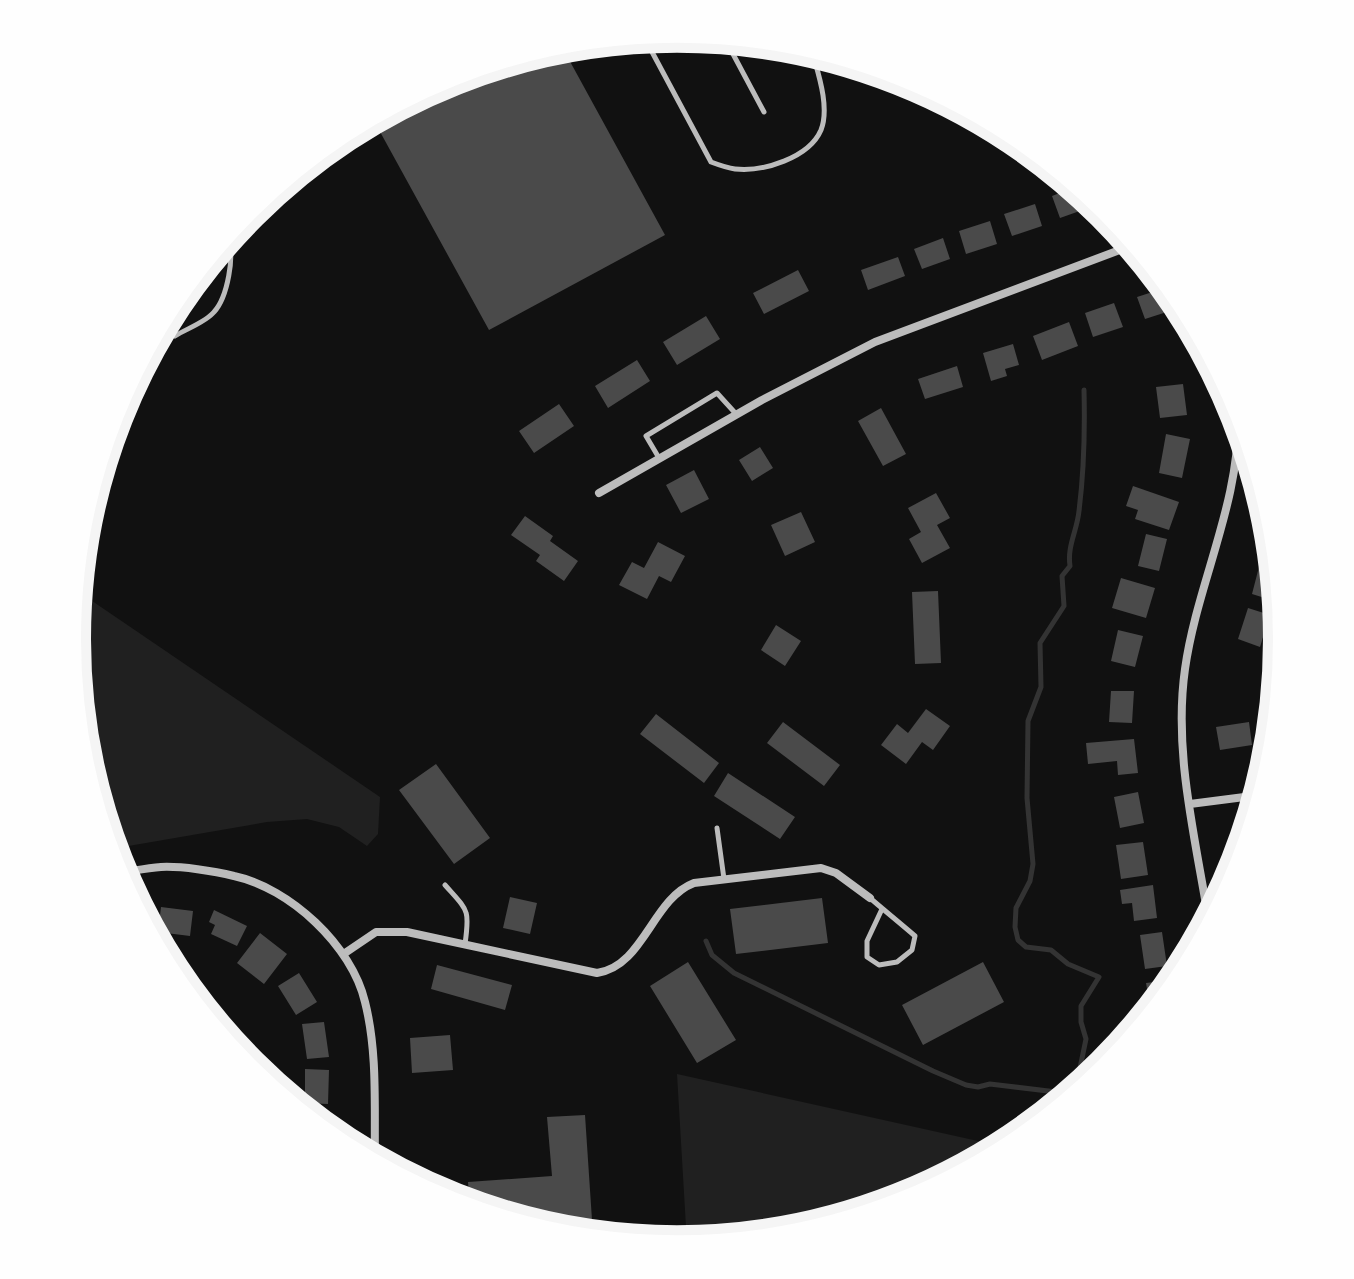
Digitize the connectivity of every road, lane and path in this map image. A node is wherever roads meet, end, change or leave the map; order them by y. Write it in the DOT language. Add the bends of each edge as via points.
graph roads {
  1 [pos="650,49"];
  2 [pos="731,51"];
  3 [pos="815,64"];
  4 [pos="764,112"];
  5 [pos="233,248"];
  6 [pos="1122,249"];
  7 [pos="175,336"];
  8 [pos="737,415"];
  9 [pos="1237,449"];
  10 [pos="659,458"];
  11 [pos="599,493"];
  12 [pos="1247,797"];
  13 [pos="1190,804"];
  14 [pos="717,828"];
  15 [pos="133,871"];
  16 [pos="724,879"];
  17 [pos="445,885"];
  18 [pos="870,898"];
  19 [pos="1206,904"];
  20 [pos="882,909"];
  21 [pos="465,945"];
  22 [pos="345,953"];
  23 [pos="375,1148"];
  1 -- 3 [label="lane" via="711,162 736,169 772,165 805,151 821,130 824,107"];
  2 -- 4 [label="lane"];
  5 -- 7 [label="lane" via="228,282 214,312"];
  6 -- 8 [label="street" via="875,342"];
  8 -- 10 [label="street"];
  8 -- 10 [label="lane" via="717,393 646,436"];
  9 -- 13 [label="street" via="1185,668 1183,747"];
  10 -- 11 [label="street"];
  12 -- 13 [label="street"];
  13 -- 19 [label="street"];
  14 -- 16 [label="lane"];
  15 -- 22 [label="street" via="163,867 236,876 284,898"];
  16 -- 18 [label="street" via="828,869"];
  16 -- 21 [label="street" via="694,883 679,892 623,962 608,972 591,973"];
  17 -- 21 [label="lane" via="467,910"];
  18 -- 20 [label="lane"];
  20 -- 20 [label="lane" via="915,936 912,950 897,962 879,965 867,957 867,941"];
  21 -- 22 [label="street" via="407,932 376,932"];
  22 -- 23 [label="street" via="365,999 371,1034"];
}
